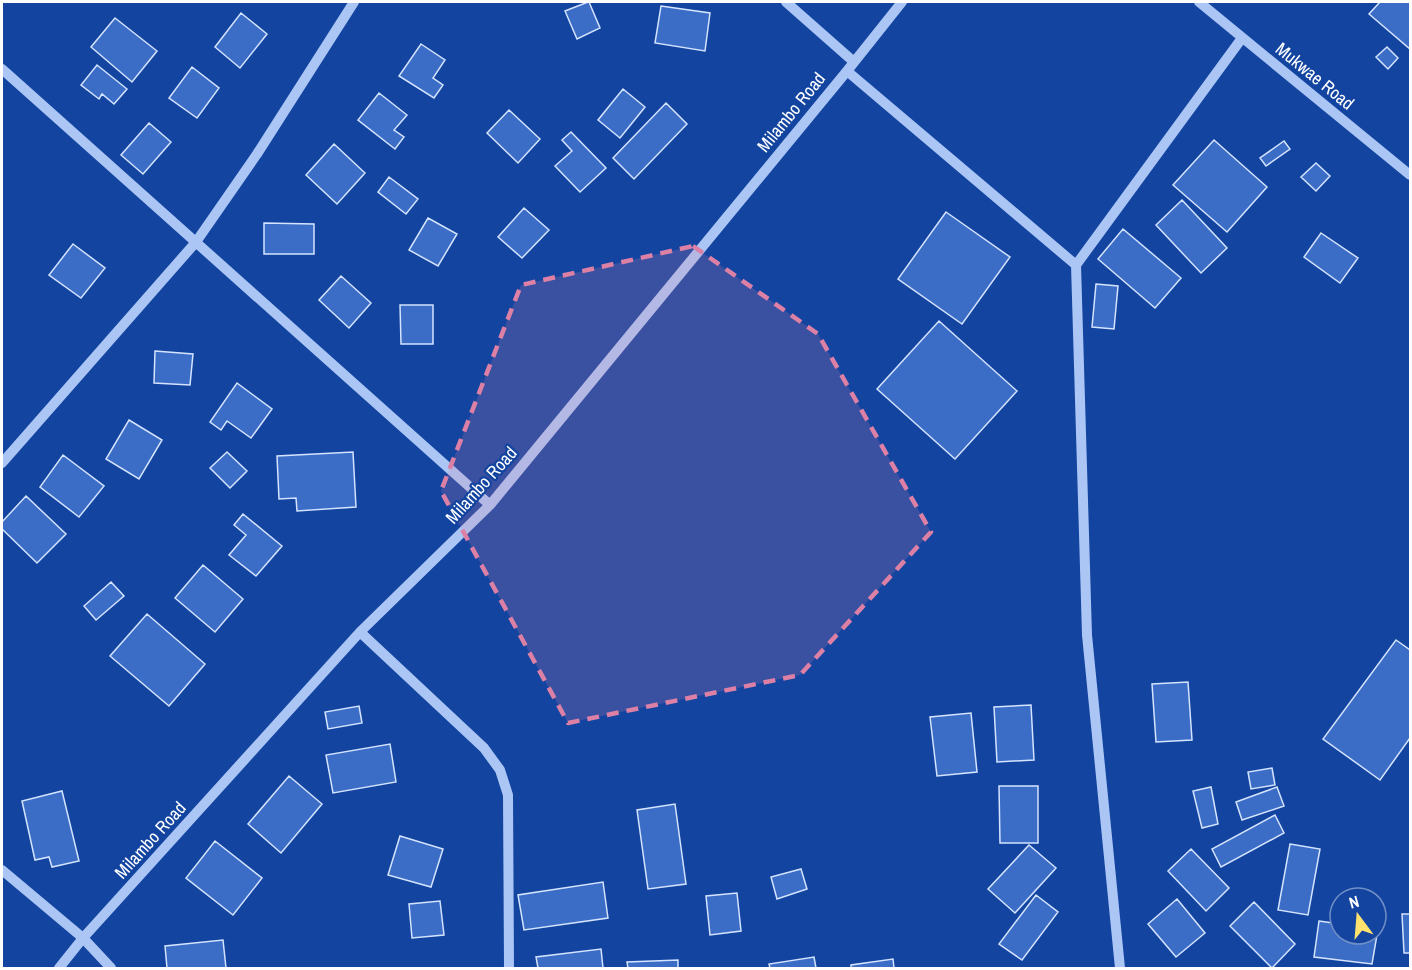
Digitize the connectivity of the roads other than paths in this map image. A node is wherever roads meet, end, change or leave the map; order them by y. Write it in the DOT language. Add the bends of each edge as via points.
graph roads {
  1 [pos="354,2"];
  2 [pos="786,2"];
  3 [pos="902,2"];
  4 [pos="1198,2"];
  5 [pos="1242,38"];
  6 [pos="851,66"];
  7 [pos="2,69"];
  8 [pos="1410,176"];
  9 [pos="196,242"];
  10 [pos="1076,265"];
  11 [pos="2,463"];
  12 [pos="490,505"];
  13 [pos="360,632"];
  14 [pos="2,870"];
  15 [pos="83,938"];
  16 [pos="59,969"];
  17 [pos="111,969"];
  18 [pos="509,969"];
  19 [pos="1120,969"];
  1 -- 9 [label="street"];
  2 -- 6 [label="street"];
  3 -- 6 [label="street, Milambo Road"];
  4 -- 5 [label="street, Mukwae Road"];
  5 -- 8 [label="street, Mukwae Road"];
  5 -- 10 [label="street"];
  6 -- 10 [label="street"];
  6 -- 12 [label="street, Milambo Road"];
  7 -- 9 [label="street"];
  9 -- 11 [label="street"];
  9 -- 12 [label="street"];
  10 -- 19 [label="street" via="1087,635"];
  12 -- 13 [label="street, Milambo Road"];
  13 -- 15 [label="street, Milambo Road"];
  13 -- 18 [label="street" via="484,748 500,770 508,795"];
  14 -- 15 [label="street"];
  15 -- 16 [label="street, Milambo Road"];
  15 -- 17 [label="street"];
}
